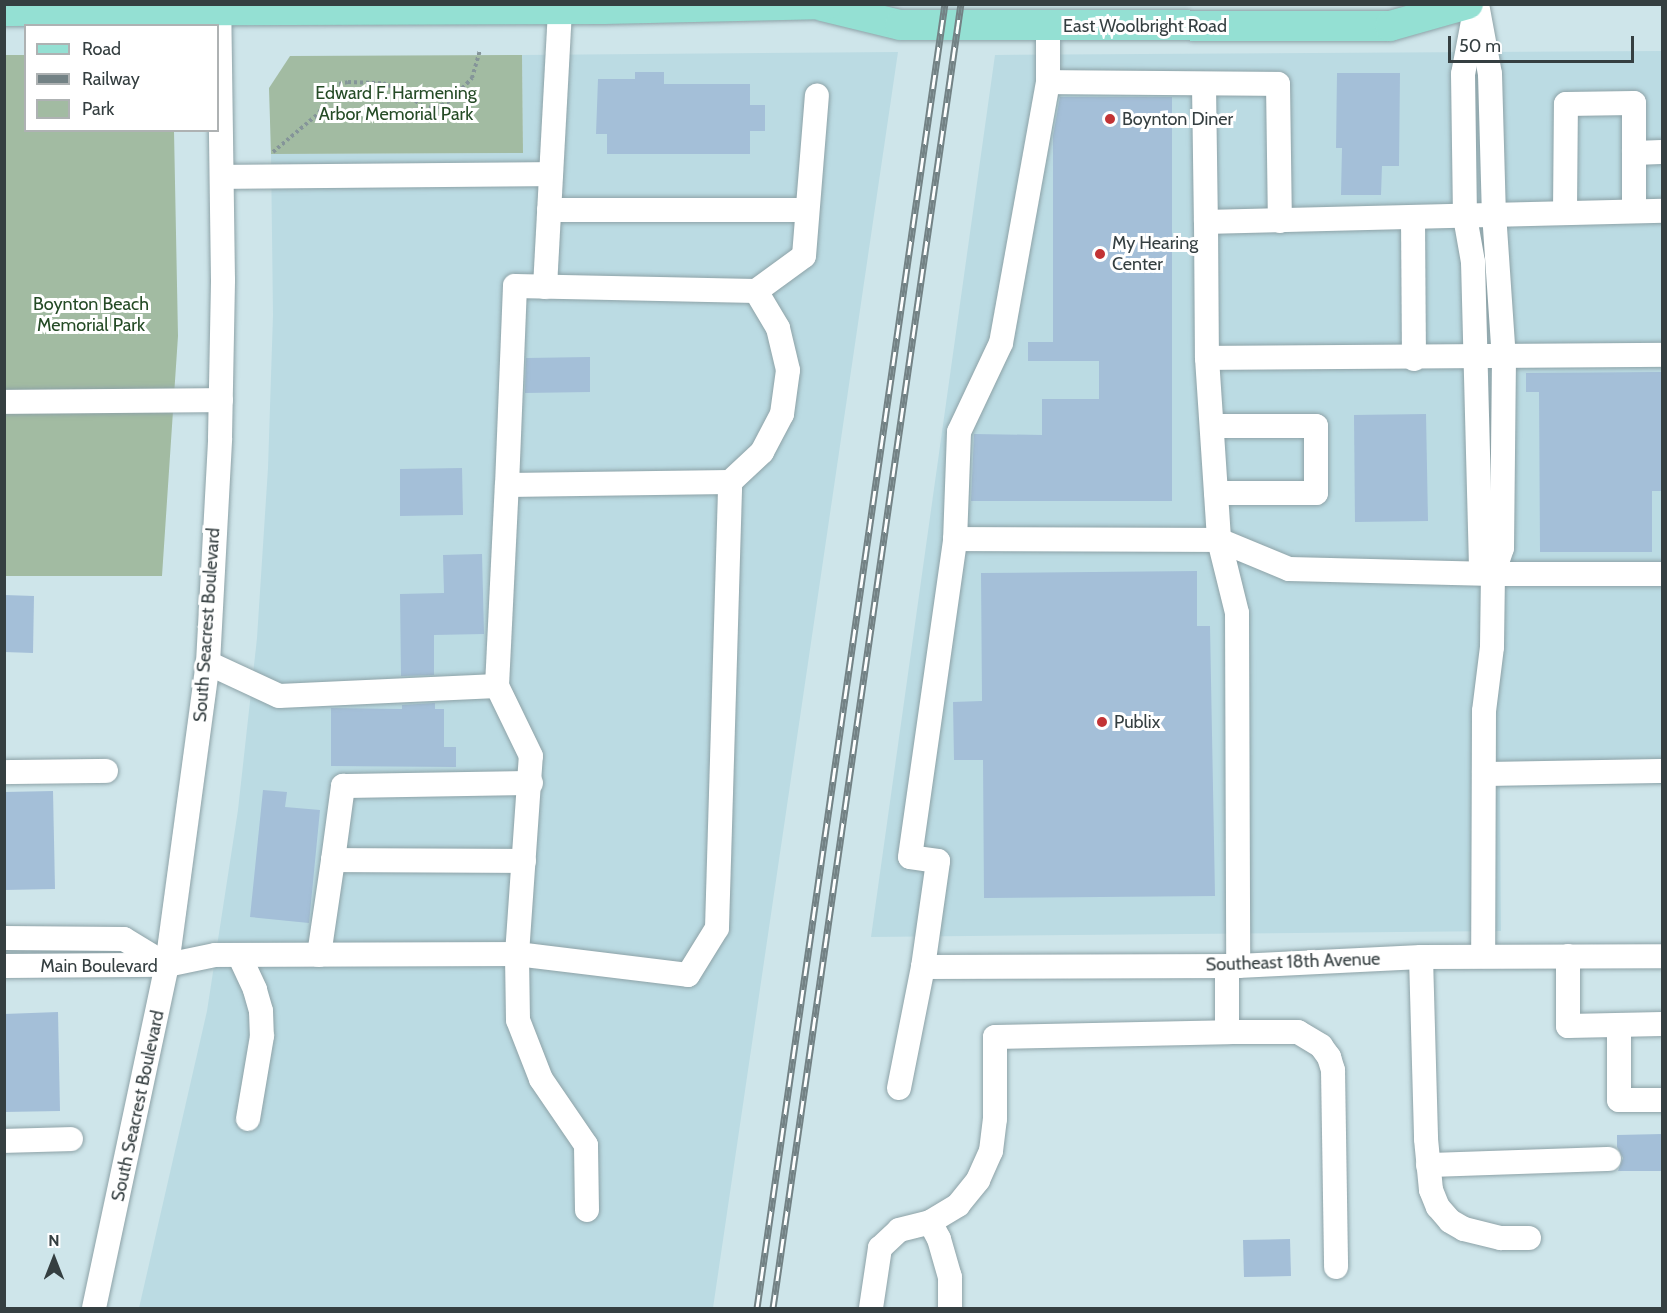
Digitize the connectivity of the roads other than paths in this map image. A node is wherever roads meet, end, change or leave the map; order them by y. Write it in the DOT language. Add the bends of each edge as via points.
graph roads {
  1 [pos="1468,4"];
  2 [pos="1476,4"];
  3 [pos="825,5"];
  4 [pos="694,6"];
  5 [pos="749,6"];
  6 [pos="433,7"];
  7 [pos="604,7"];
  8 [pos="219,8"];
  9 [pos="560,8"];
  10 [pos="4,11"];
  11 [pos="1048,25"];
  12 [pos="1048,82"];
  13 [pos="1204,84"];
  14 [pos="816,96"];
  15 [pos="1662,152"];
  16 [pos="1634,153"];
  17 [pos="551,174"];
  18 [pos="222,177"];
  19 [pos="549,210"];
  20 [pos="807,210"];
  21 [pos="1634,211"];
  22 [pos="1662,211"];
  23 [pos="1565,212"];
  24 [pos="1494,213"];
  25 [pos="1465,217"];
  26 [pos="1413,218"];
  27 [pos="1280,221"];
  28 [pos="1206,222"];
  29 [pos="545,287"];
  30 [pos="756,291"];
  31 [pos="1662,356"];
  32 [pos="1208,358"];
  33 [pos="1414,358"];
  34 [pos="1474,358"];
  35 [pos="1504,358"];
  36 [pos="220,400"];
  37 [pos="4,402"];
  38 [pos="1212,426"];
  39 [pos="730,482"];
  40 [pos="507,485"];
  41 [pos="1216,493"];
  42 [pos="955,539"];
  43 [pos="1219,540"];
  44 [pos="1662,573"];
  45 [pos="1493,574"];
  46 [pos="208,663"];
  47 [pos="497,686"];
  48 [pos="106,771"];
  49 [pos="1662,771"];
  50 [pos="4,772"];
  51 [pos="1484,774"];
  52 [pos="531,783"];
  53 [pos="333,860"];
  54 [pos="524,861"];
  55 [pos="4,938"];
  56 [pos="517,954"];
  57 [pos="239,955"];
  58 [pos="319,955"];
  59 [pos="1483,956"];
  60 [pos="1568,956"];
  61 [pos="1662,956"];
  62 [pos="1421,957"];
  63 [pos="167,965"];
  64 [pos="4,966"];
  65 [pos="1232,966"];
  66 [pos="923,967"];
  67 [pos="1662,1024"];
  68 [pos="1619,1025"];
  69 [pos="1227,1032"];
  70 [pos="899,1088"];
  71 [pos="1662,1100"];
  72 [pos="248,1119"];
  73 [pos="71,1139"];
  74 [pos="4,1141"];
  75 [pos="1609,1159"];
  76 [pos="1428,1165"];
  77 [pos="587,1210"];
  78 [pos="930,1222"];
  79 [pos="1529,1238"];
  80 [pos="1336,1267"];
  81 [pos="94,1308"];
  82 [pos="871,1308"];
  83 [pos="950,1308"];
  1 -- 11 [label="main road, East Woolbright Road" via="1390,26"];
  2 -- 24 [label="street" via="1490,74"];
  2 -- 25 [label="street" via="1463,74"];
  3 -- 5 [label="main road, East Woolbright Road"];
  3 -- 11 [label="main road, East Woolbright Road" via="900,25"];
  4 -- 5 [label="main road, East Woolbright Road"];
  4 -- 7 [label="main road, East Woolbright Road"];
  6 -- 8 [label="main road, East Woolbright Road"];
  6 -- 9 [label="main road, East Woolbright Road"];
  7 -- 9 [label="main road, East Woolbright Road"];
  8 -- 10 [label="main road, East Woolbright Road"];
  8 -- 18 [label="street, South Seacrest Boulevard"];
  9 -- 17 [label="street"];
  11 -- 12 [label="street"];
  12 -- 13 [label="street"];
  12 -- 42 [label="street" via="1001,343 959,432"];
  13 -- 27 [label="street" via="1278,84"];
  13 -- 28 [label="street"];
  14 -- 20 [label="street"];
  15 -- 16 [label="street"];
  16 -- 21 [label="street"];
  16 -- 23 [label="street" via="1634,104 1566,104"];
  17 -- 18 [label="street"];
  17 -- 19 [label="street"];
  18 -- 36 [label="street, South Seacrest Boulevard"];
  19 -- 20 [label="street"];
  19 -- 29 [label="street"];
  20 -- 30 [label="street" via="804,256"];
  21 -- 22 [label="street"];
  21 -- 23 [label="street"];
  23 -- 24 [label="street"];
  24 -- 25 [label="street"];
  24 -- 35 [label="street"];
  25 -- 26 [label="street"];
  25 -- 34 [label="street" via="1473,262"];
  26 -- 27 [label="street"];
  26 -- 33 [label="street"];
  27 -- 28 [label="street"];
  28 -- 32 [label="street"];
  29 -- 30 [label="street"];
  29 -- 40 [label="street" via="515,286"];
  30 -- 39 [label="street" via="778,328 788,370 782,414 762,452"];
  31 -- 35 [label="street"];
  32 -- 33 [label="street"];
  32 -- 38 [label="street"];
  33 -- 34 [label="street"];
  34 -- 35 [label="street"];
  34 -- 45 [label="street" via="1481,564"];
  35 -- 45 [label="street" via="1503,548"];
  36 -- 37 [label="street"];
  36 -- 46 [label="street, South Seacrest Boulevard"];
  38 -- 41 [label="street"];
  38 -- 41 [label="street" via="1316,426 1316,493"];
  39 -- 40 [label="street"];
  39 -- 56 [label="street" via="717,928 688,975"];
  40 -- 47 [label="street"];
  41 -- 43 [label="street"];
  42 -- 43 [label="street"];
  42 -- 66 [label="street" via="910,857 938,861"];
  43 -- 45 [label="street" via="1289,569"];
  43 -- 65 [label="street" via="1237,613"];
  44 -- 45 [label="street"];
  45 -- 51 [label="street"];
  46 -- 47 [label="street" via="279,696"];
  46 -- 63 [label="street, South Seacrest Boulevard"];
  47 -- 52 [label="street" via="531,756"];
  48 -- 50 [label="street"];
  49 -- 51 [label="street"];
  51 -- 59 [label="street"];
  52 -- 53 [label="street" via="343,786"];
  52 -- 54 [label="street"];
  53 -- 54 [label="street"];
  53 -- 58 [label="street"];
  54 -- 56 [label="street"];
  55 -- 63 [label="street, Main Boulevard" via="123,939"];
  56 -- 58 [label="street"];
  56 -- 77 [label="street" via="518,1020 541,1080 586,1145"];
  57 -- 58 [label="street"];
  57 -- 63 [label="street" via="215,955"];
  57 -- 72 [label="street" via="255,990 262,1019"];
  59 -- 60 [label="street, Southeast 18th Avenue"];
  59 -- 62 [label="street, Southeast 18th Avenue"];
  60 -- 61 [label="street, Southeast 18th Avenue"];
  60 -- 68 [label="street" via="1568,1026"];
  62 -- 65 [label="street, Southeast 18th Avenue"];
  62 -- 76 [label="street"];
  63 -- 64 [label="street, Main Boulevard"];
  63 -- 81 [label="street, South Seacrest Boulevard"];
  65 -- 66 [label="street, Southeast 18th Avenue"];
  65 -- 69 [label="street"];
  66 -- 70 [label="street"];
  67 -- 68 [label="street"];
  68 -- 71 [label="street" via="1619,1100"];
  69 -- 78 [label="street" via="995,1037 991,1151 978,1180 958,1204"];
  69 -- 80 [label="street" via="1298,1032 1316,1042 1329,1057 1333,1070"];
  73 -- 74 [label="street"];
  75 -- 76 [label="street"];
  76 -- 79 [label="street" via="1431,1190 1450,1221 1481,1235"];
  78 -- 82 [label="street" via="899,1230 880,1248"];
  78 -- 83 [label="street" via="950,1277"];
}
